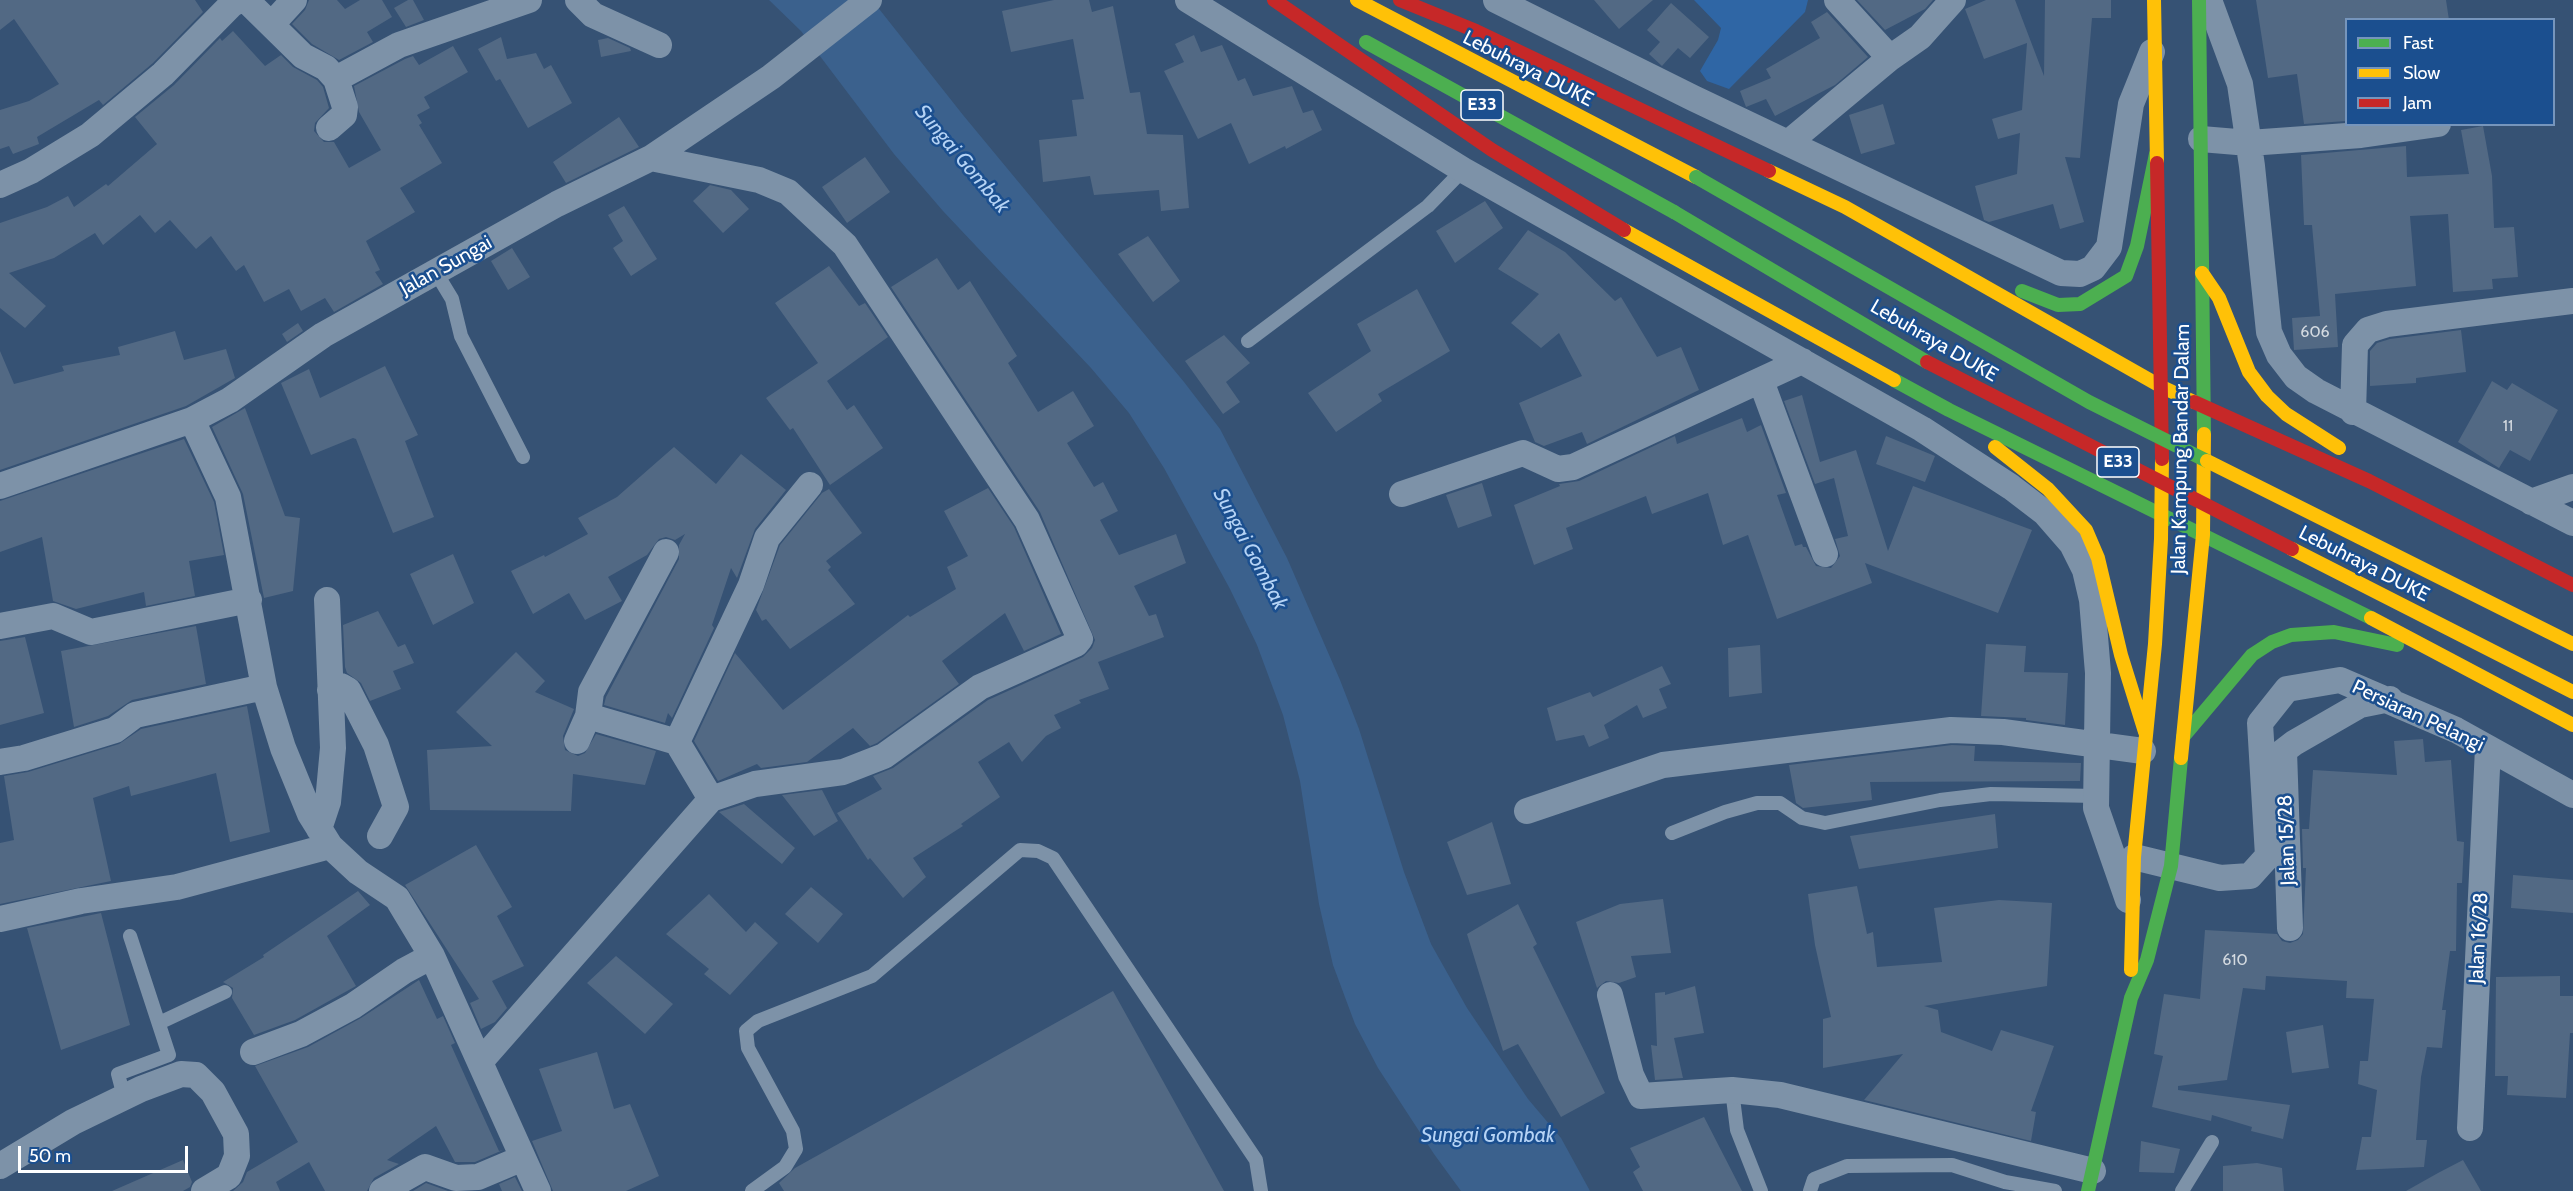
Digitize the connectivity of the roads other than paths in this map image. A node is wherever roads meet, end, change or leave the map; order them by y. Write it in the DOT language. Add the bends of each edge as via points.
graph roads {
  1 [pos="294,0"];
  2 [pos="529,0"];
  3 [pos="578,0"];
  4 [pos="869,0"];
  5 [pos="1188,0"];
  6 [pos="1274,0"];
  7 [pos="1288,0"];
  8 [pos="1357,0"];
  9 [pos="1400,0"];
  10 [pos="1496,0"];
  11 [pos="1837,0"];
  12 [pos="1953,0"];
  13 [pos="2154,0"];
  14 [pos="2199,0"];
  15 [pos="2209,0"];
  16 [pos="272,24"];
  17 [pos="1338,27"];
  18 [pos="1358,38"];
  19 [pos="658,45"];
  20 [pos="2155,45"];
  21 [pos="1890,58"];
  22 [pos="336,79"];
  23 [pos="2424,126"];
  24 [pos="329,128"];
  25 [pos="2201,138"];
  26 [pos="1788,143"];
  27 [pos="2249,143"];
  28 [pos="2156,154"];
  29 [pos="651,158"];
  30 [pos="1463,170"];
  31 [pos="0,185"];
  32 [pos="435,271"];
  33 [pos="2202,273"];
  34 [pos="1976,281"];
  35 [pos="2573,301"];
  36 [pos="1248,341"];
  37 [pos="1802,361"];
  38 [pos="1761,381"];
  39 [pos="2162,387"];
  40 [pos="2203,404"];
  41 [pos="1949,410"];
  42 [pos="2353,412"];
  43 [pos="192,420"];
  44 [pos="523,457"];
  45 [pos="810,485"];
  46 [pos="0,486"];
  47 [pos="2573,487"];
  48 [pos="1402,494"];
  49 [pos="2530,502"];
  50 [pos="2162,514"];
  51 [pos="2573,523"];
  52 [pos="2203,535"];
  53 [pos="666,552"];
  54 [pos="1825,554"];
  55 [pos="2573,584"];
  56 [pos="249,600"];
  57 [pos="327,600"];
  58 [pos="0,626"];
  59 [pos="2573,644"];
  60 [pos="2454,661"];
  61 [pos="264,687"];
  62 [pos="330,690"];
  63 [pos="2573,692"];
  64 [pos="2390,699"];
  65 [pos="588,716"];
  66 [pos="2573,725"];
  67 [pos="2183,737"];
  68 [pos="577,741"];
  69 [pos="2144,741"];
  70 [pos="677,742"];
  71 [pos="2097,744"];
  72 [pos="2488,748"];
  73 [pos="2284,751"];
  74 [pos="0,762"];
  75 [pos="2263,766"];
  76 [pos="2573,795"];
  77 [pos="2097,796"];
  78 [pos="711,799"];
  79 [pos="1527,811"];
  80 [pos="1672,833"];
  81 [pos="380,836"];
  82 [pos="325,838"];
  83 [pos="2134,857"];
  84 [pos="2171,866"];
  85 [pos="2133,911"];
  86 [pos="0,919"];
  87 [pos="2290,928"];
  88 [pos="130,936"];
  89 [pos="432,956"];
  90 [pos="225,992"];
  91 [pos="1610,995"];
  92 [pos="2131,999"];
  93 [pos="159,1023"];
  94 [pos="253,1052"];
  95 [pos="480,1062"];
  96 [pos="1732,1090"];
  97 [pos="124,1097"];
  98 [pos="2470,1128"];
  99 [pos="2212,1142"];
  100 [pos="523,1158"];
  101 [pos="0,1166"];
  102 [pos="2090,1181"];
  103 [pos="2001,1187"];
  104 [pos="204,1191"];
  105 [pos="382,1191"];
  106 [pos="538,1191"];
  107 [pos="752,1191"];
  108 [pos="1261,1191"];
  109 [pos="1761,1191"];
  110 [pos="1810,1191"];
  111 [pos="2055,1191"];
  112 [pos="2182,1191"];
  1 -- 16 [label="street"];
  2 -- 22 [label="street" via="399,45"];
  3 -- 19 [label="street" via="593,15"];
  4 -- 29 [label="street, Jalan Sungai" via="771,77"];
  5 -- 30 [label="street"];
  6 -- 41 [label="main road" via="1492,150 1587,209"];
  7 -- 17 [label="main road"];
  8 -- 59 [label="main road, Lebuhraya DUKE / E33, bridge" via="1696,177 2089,402"];
  9 -- 34 [label="main road" via="1476,31 1845,207"];
  10 -- 26 [label="street"];
  11 -- 21 [label="street"];
  12 -- 21 [label="street" via="1920,37"];
  13 -- 20 [label="main road, Jalan Kampung Bandar Dalam"];
  14 -- 25 [label="main road, Jalan Kampung Bandar Dalam"];
  15 -- 27 [label="street" via="2240,84"];
  16 -- 22 [label="street" via="303,56 326,68"];
  16 -- 31 [label="street" via="248,2 239,0 163,74 90,135"];
  18 -- 63 [label="main road, Lebuhraya DUKE / E33, bridge" via="1674,212 1947,374"];
  20 -- 26 [label="street" via="2131,104 2109,247 2093,268 2080,274 2061,273 2042,265"];
  20 -- 28 [label="main road, Jalan Kampung Bandar Dalam"];
  21 -- 26 [label="street"];
  22 -- 24 [label="street" via="344,115"];
  23 -- 27 [label="street"];
  25 -- 27 [label="street"];
  25 -- 33 [label="main road, Jalan Kampung Bandar Dalam"];
  27 -- 42 [label="street" via="2269,332 2279,355 2296,377"];
  28 -- 34 [label="main road" via="2137,246 2126,276 2105,291 2080,304 2058,304 2013,288"];
  28 -- 39 [label="main road, Jalan Kampung Bandar Dalam"];
  29 -- 32 [label="street, Jalan Sungai"];
  29 -- 78 [label="street" via="759,180 788,192 845,245 1027,520 1080,639 980,687 884,756 843,772 755,784"];
  30 -- 36 [label="lane" via="1428,206"];
  30 -- 37 [label="street"];
  32 -- 43 [label="street, Jalan Sungai" via="323,335 230,400"];
  32 -- 44 [label="lane" via="452,299 461,336"];
  33 -- 40 [label="main road, Jalan Kampung Bandar Dalam"];
  33 -- 55 [label="main road" via="2219,298 2249,372 2267,396 2318,436"];
  34 -- 39 [label="main road"];
  35 -- 42 [label="street" via="2387,324 2368,330 2355,345"];
  37 -- 38 [label="street"];
  37 -- 71 [label="street" via="1922,429 2011,487 2045,513 2072,544 2085,570 2092,600 2098,673"];
  38 -- 48 [label="street" via="1573,467 1558,469 1523,453"];
  38 -- 54 [label="street"];
  39 -- 40 [label="main road"];
  39 -- 50 [label="main road, Jalan Kampung Bandar Dalam"];
  40 -- 52 [label="main road, Jalan Kampung Bandar Dalam"];
  40 -- 55 [label="main road"];
  41 -- 50 [label="main road"];
  41 -- 69 [label="main road" via="2048,489 2086,530 2098,558"];
  42 -- 49 [label="street"];
  43 -- 46 [label="street, Jalan Sungai"];
  43 -- 56 [label="street" via="228,497"];
  45 -- 70 [label="street" via="767,538 751,585"];
  47 -- 49 [label="street"];
  49 -- 51 [label="street"];
  50 -- 52 [label="main road"];
  50 -- 69 [label="main road, Jalan Kampung Bandar Dalam" via="2155,644"];
  52 -- 60 [label="main road"];
  52 -- 67 [label="main road, Jalan Kampung Bandar Dalam"];
  53 -- 65 [label="street" via="591,692"];
  56 -- 58 [label="street" via="91,632 53,616"];
  56 -- 61 [label="street"];
  57 -- 62 [label="street"];
  60 -- 66 [label="main road"];
  60 -- 67 [label="main road" via="2334,632 2291,635 2252,656"];
  61 -- 74 [label="street" via="135,715 115,730"];
  61 -- 82 [label="street" via="310,814"];
  62 -- 81 [label="street" via="341,686 348,690 376,745 396,807"];
  62 -- 82 [label="street" via="333,748"];
  64 -- 72 [label="street, Persiaran Pelangi"];
  64 -- 73 [label="street" via="2360,705"];
  64 -- 75 [label="street, Persiaran Pelangi" via="2340,680 2287,689 2260,723"];
  65 -- 68 [label="street"];
  65 -- 70 [label="street"];
  67 -- 84 [label="main road, Jalan Kampung Bandar Dalam"];
  69 -- 71 [label="street"];
  69 -- 83 [label="main road, Jalan Kampung Bandar Dalam"];
  70 -- 78 [label="street"];
  71 -- 77 [label="street"];
  71 -- 79 [label="street" via="2003,732 1940,731 1663,765"];
  72 -- 76 [label="street, Persiaran Pelangi"];
  72 -- 98 [label="street, Jalan 16/28"];
  73 -- 75 [label="street"];
  73 -- 87 [label="street, Jalan 15/28"];
  75 -- 84 [label="street, Persiaran Pelangi" via="2268,856 2250,876 2220,878"];
  77 -- 80 [label="lane" via="1991,794 1826,823 1802,818 1780,803 1756,803"];
  77 -- 85 [label="street" via="2096,808"];
  78 -- 95 [label="street"];
  82 -- 86 [label="street" via="177,887"];
  82 -- 89 [label="street" via="358,872 397,898"];
  83 -- 84 [label="street, Persiaran Pelangi"];
  83 -- 85 [label="main road, Jalan Kampung Bandar Dalam"];
  84 -- 92 [label="main road, Jalan Kampung Bandar Dalam" via="2147,960"];
  85 -- 92 [label="main road, Jalan Kampung Bandar Dalam"];
  88 -- 93 [label="lane"];
  89 -- 94 [label="street" via="301,1034"];
  89 -- 95 [label="street"];
  90 -- 93 [label="lane"];
  91 -- 96 [label="street" via="1631,1075 1641,1096"];
  92 -- 102 [label="main road, Jalan Kampung Bandar Dalam"];
  93 -- 97 [label="lane" via="169,1055 118,1074"];
  95 -- 100 [label="street"];
  96 -- 102 [label="street" via="1780,1095"];
  96 -- 109 [label="lane" via="1737,1130"];
  97 -- 101 [label="street"];
  97 -- 104 [label="street" via="181,1074 196,1075 213,1092 236,1134 237,1155 229,1176"];
  99 -- 112 [label="lane"];
  100 -- 105 [label="street" via="478,1177 456,1178 424,1167"];
  100 -- 106 [label="street"];
  103 -- 110 [label="lane" via="1952,1165 1848,1166 1815,1179"];
  103 -- 111 [label="lane"];
  107 -- 108 [label="lane" via="785,1167 796,1149 793,1131 747,1048 746,1031 758,1021 872,976 1020,850 1038,851 1053,858 1256,1160"];
}
